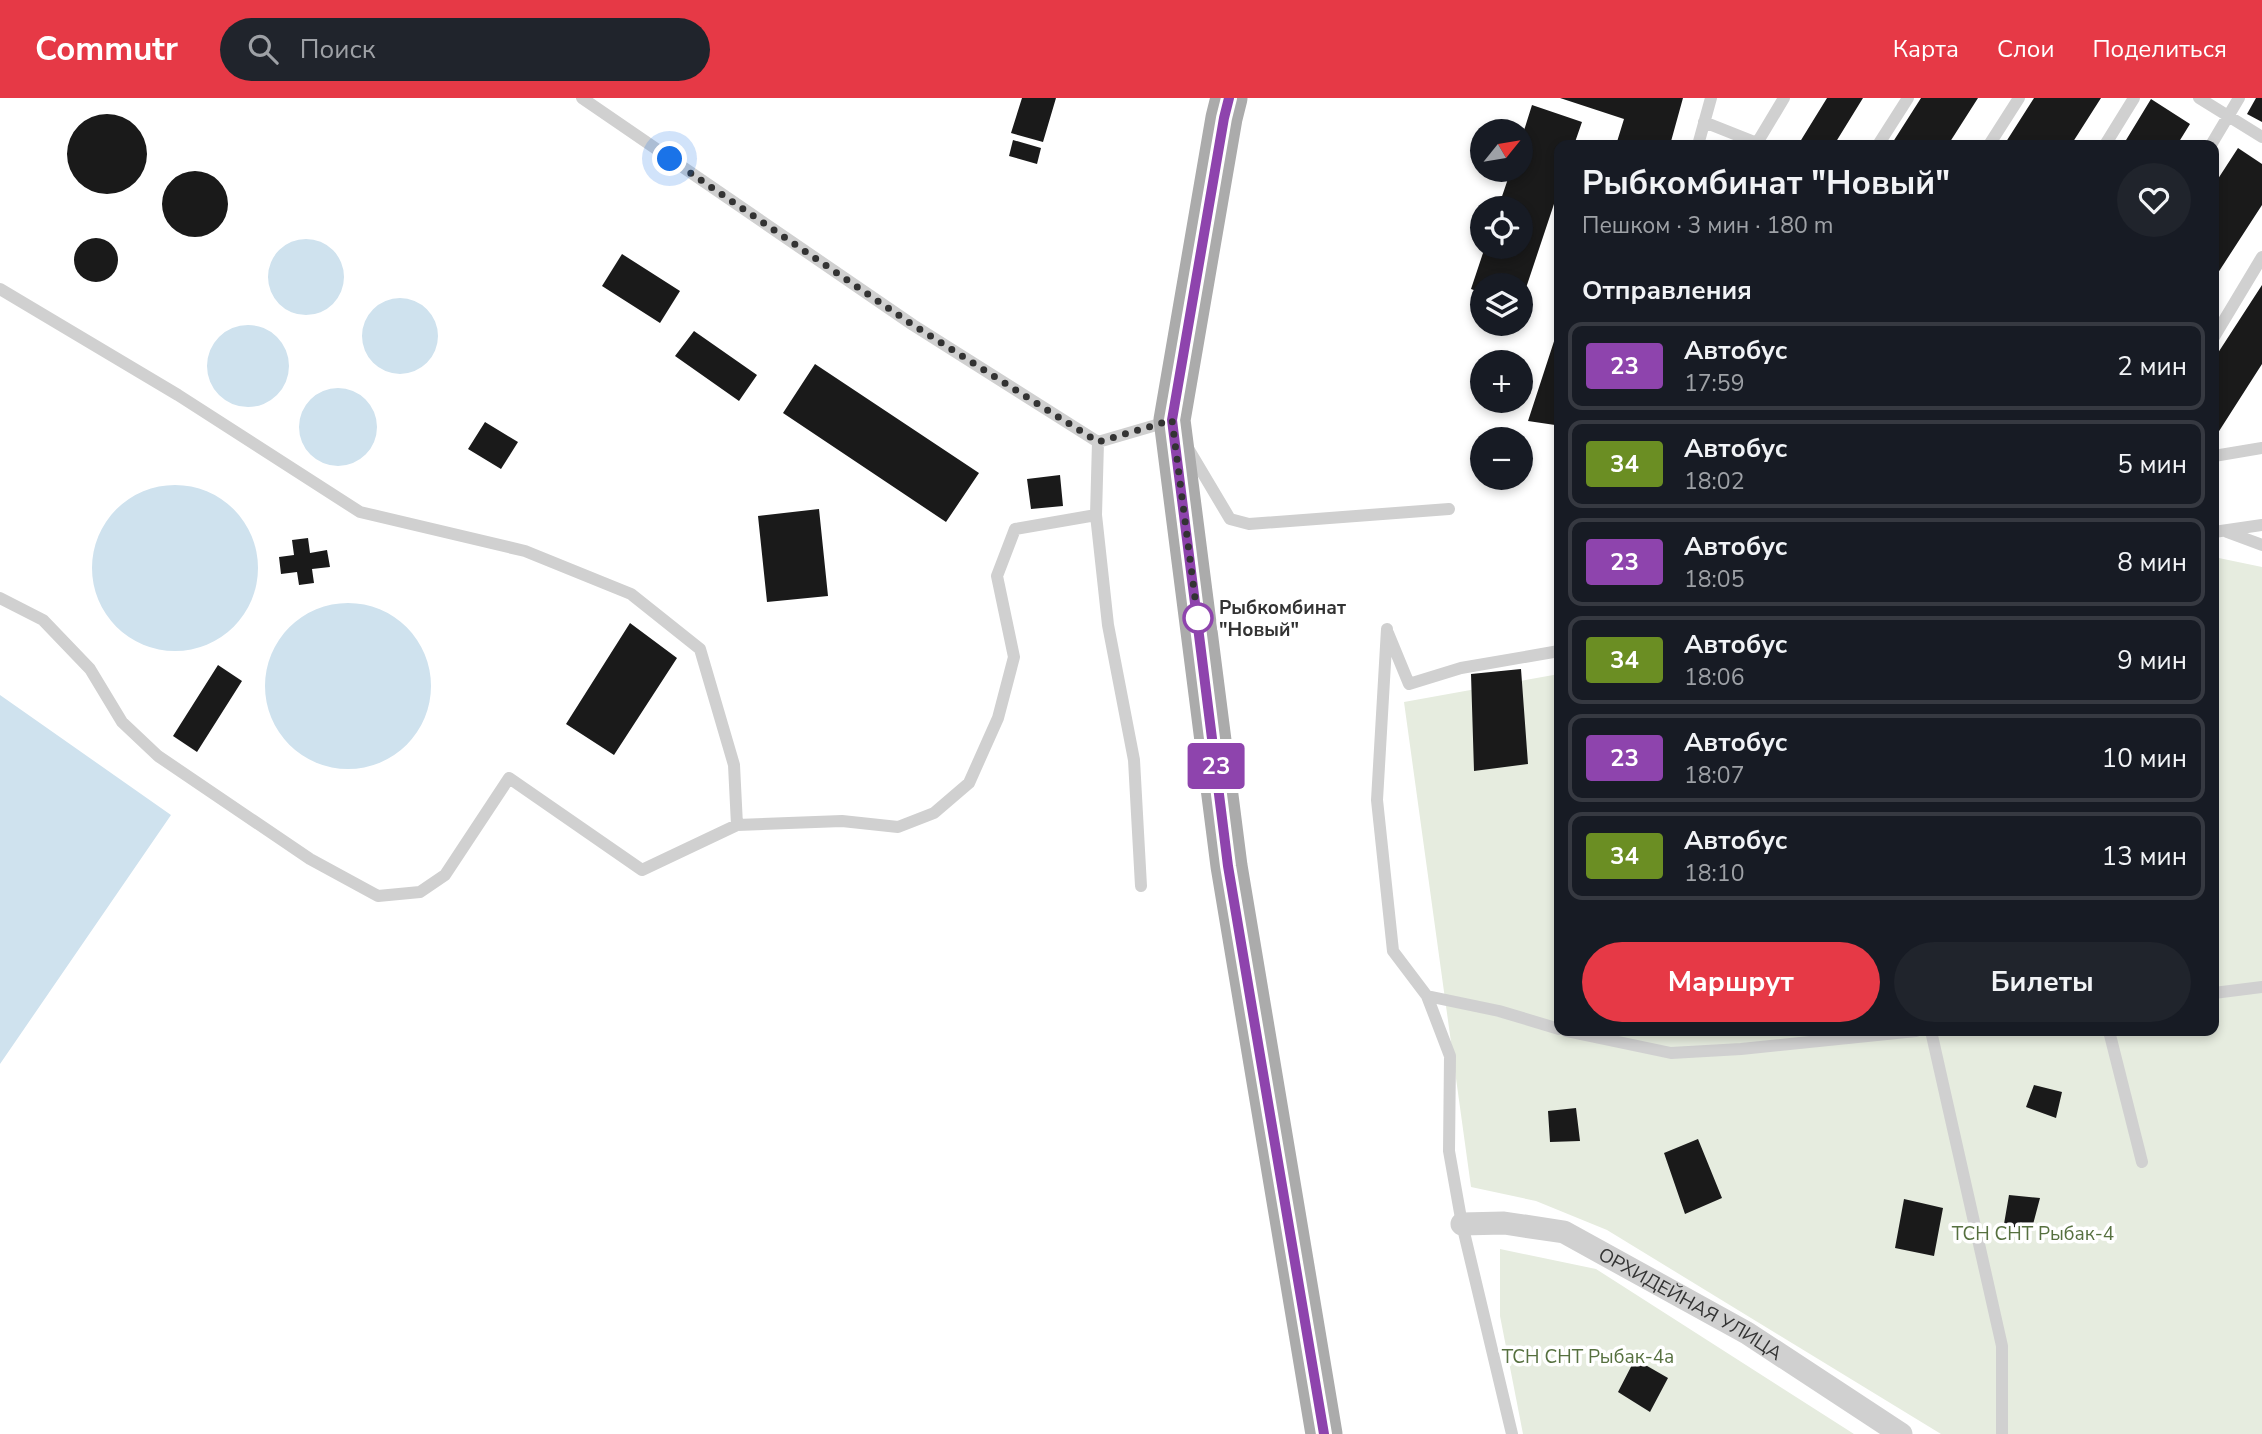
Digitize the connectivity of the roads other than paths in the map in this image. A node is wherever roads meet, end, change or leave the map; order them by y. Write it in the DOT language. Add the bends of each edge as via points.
graph roads {
  1 [pos="582,98"];
  2 [pos="1229,98"];
  3 [pos="1711,98"];
  4 [pos="1784,98"];
  5 [pos="1908,98"];
  6 [pos="2019,98"];
  7 [pos="2134,98"];
  8 [pos="2199,98"];
  9 [pos="2239,98"];
  10 [pos="2228,116"];
  11 [pos="1704,122"];
  12 [pos="2262,137"];
  13 [pos="1699,140"];
  14 [pos="1747,140"];
  15 [pos="1759,140"];
  16 [pos="1881,140"];
  17 [pos="1992,140"];
  18 [pos="2108,140"];
  19 [pos="2214,140"];
  20 [pos="2262,257"];
  21 [pos="0,289"];
  22 [pos="2219,329"];
  23 [pos="1172,420"];
  24 [pos="1098,442"];
  25 [pos="2262,448"];
  26 [pos="2219,455"];
  27 [pos="1449,509"];
  28 [pos="1096,515"];
  29 [pos="2262,525"];
  30 [pos="2219,531"];
  31 [pos="2262,545"];
  32 [pos="0,598"];
  33 [pos="1554,652"];
  34 [pos="737,825"];
  35 [pos="1141,886"];
  36 [pos="2262,987"];
  37 [pos="2219,992"];
  38 [pos="1427,996"];
  39 [pos="1554,1028"];
  40 [pos="1590,1036"];
  41 [pos="1867,1036"];
  42 [pos="1932,1036"];
  43 [pos="2110,1036"];
  44 [pos="2142,1162"];
  45 [pos="1462,1224"];
  46 [pos="1324,1434"];
  47 [pos="1512,1434"];
  48 [pos="1901,1434"];
  49 [pos="2002,1434"];
  1 -- 24 [label="lane" via="913,325"];
  2 -- 23 [label="main road"];
  3 -- 11 [label="lane"];
  4 -- 15 [label="lane"];
  5 -- 16 [label="lane"];
  6 -- 17 [label="lane"];
  7 -- 18 [label="lane"];
  8 -- 10 [label="lane"];
  9 -- 10 [label="lane"];
  10 -- 12 [label="lane"];
  10 -- 19 [label="lane"];
  11 -- 13 [label="lane"];
  11 -- 14 [label="lane"];
  20 -- 22 [label="lane"];
  21 -- 34 [label="lane" via="178,395 360,512 525,551 631,594 700,649 734,765"];
  23 -- 24 [label="lane"];
  23 -- 27 [label="lane" via="1230,519 1249,524"];
  23 -- 46 [label="main road" via="1228,866"];
  24 -- 28 [label="lane"];
  25 -- 26 [label="lane"];
  28 -- 34 [label="lane" via="1015,529 997,576 1014,657 998,718 969,783 934,813 898,827 842,821"];
  28 -- 35 [label="lane" via="1108,625 1134,760"];
  29 -- 30 [label="lane"];
  30 -- 31 [label="lane"];
  32 -- 34 [label="lane" via="43,620 90,669 122,722 158,756 310,859 378,896 420,892 444,875 509,778 642,870"];
  33 -- 38 [label="lane" via="1461,668 1409,684 1387,629 1377,800 1393,951"];
  36 -- 37 [label="lane"];
  38 -- 39 [label="lane"];
  38 -- 45 [label="lane" via="1450,1056 1449,1152"];
  40 -- 41 [label="lane" via="1671,1053"];
  42 -- 49 [label="lane" via="2002,1346"];
  43 -- 44 [label="lane"];
  45 -- 47 [label="lane"];
  45 -- 48 [label="street, ОРХИДЕЙНАЯ УЛИЦА" via="1504,1223 1564,1232 1747,1333"];
}
